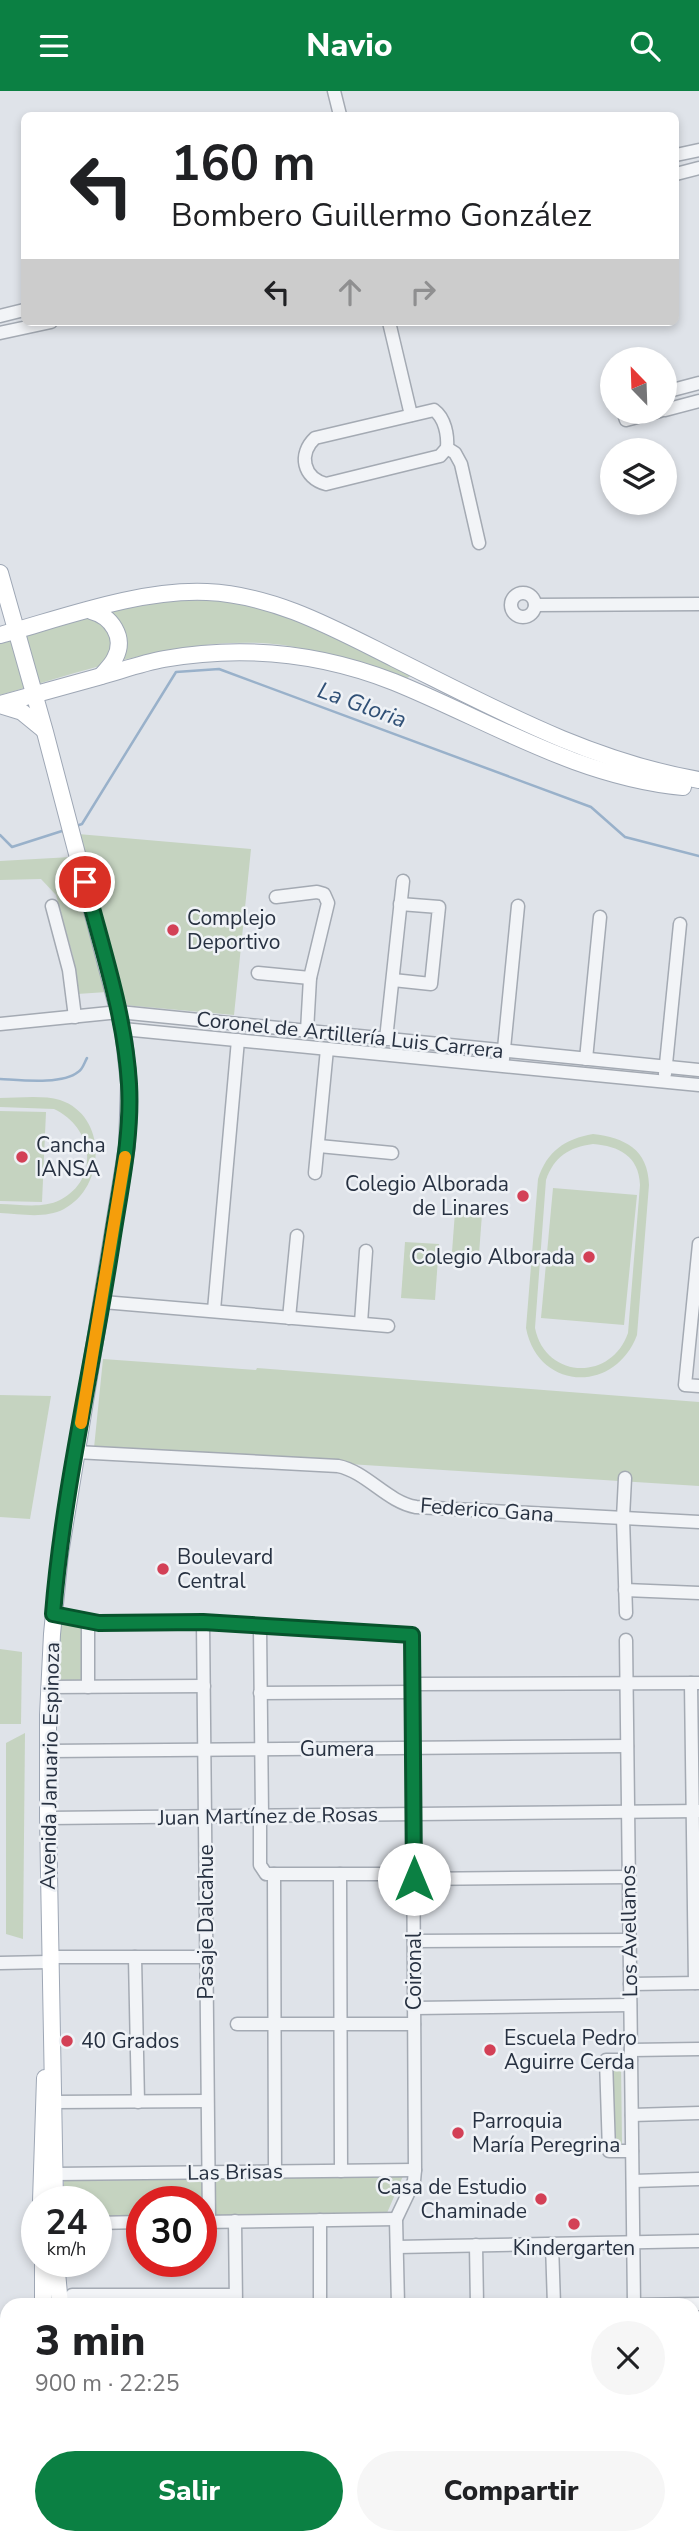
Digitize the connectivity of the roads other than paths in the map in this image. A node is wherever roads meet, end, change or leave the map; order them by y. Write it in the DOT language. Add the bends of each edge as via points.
graph roads {
  1 [pos="334,91"];
  2 [pos="339,112"];
  3 [pos="699,150"];
  4 [pos="679,154"];
  5 [pos="699,168"];
  6 [pos="679,173"];
  7 [pos="21,311"];
  8 [pos="0,316"];
  9 [pos="34,326"];
  10 [pos="390,326"];
  11 [pos="0,334"];
  12 [pos="699,383"];
  13 [pos="677,389"];
  14 [pos="699,401"];
  15 [pos="677,407"];
  16 [pos="411,415"];
  17 [pos="447,448"];
  18 [pos="479,543"];
  19 [pos="0,573"];
  20 [pos="7,591"];
  21 [pos="699,604"];
  22 [pos="535,605"];
  23 [pos="91,611"];
  24 [pos="51,621"];
  25 [pos="17,631"];
  26 [pos="0,635"];
  27 [pos="100,676"];
  28 [pos="34,694"];
  29 [pos="0,704"];
  30 [pos="45,732"];
  31 [pos="699,780"];
  32 [pos="699,788"];
  33 [pos="403,881"];
  34 [pos="276,897"];
  35 [pos="400,904"];
  36 [pos="52,906"];
  37 [pos="518,906"];
  38 [pos="600,917"];
  39 [pos="680,925"];
  40 [pos="258,974"];
  41 [pos="310,978"];
  42 [pos="393,980"];
  43 [pos="119,1013"];
  44 [pos="75,1017"];
  45 [pos="168,1017"];
  46 [pos="0,1024"];
  47 [pos="123,1029"];
  48 [pos="286,1029"];
  49 [pos="307,1031"];
  50 [pos="166,1033"];
  51 [pos="386,1039"];
  52 [pos="238,1040"];
  53 [pos="283,1045"];
  54 [pos="327,1049"];
  55 [pos="504,1051"];
  56 [pos="586,1059"];
  57 [pos="503,1066"];
  58 [pos="665,1067"];
  59 [pos="699,1070"];
  60 [pos="664,1082"];
  61 [pos="699,1085"];
  62 [pos="318,1146"];
  63 [pos="392,1153"];
  64 [pos="315,1173"];
  65 [pos="297,1236"];
  66 [pos="699,1250"];
  67 [pos="366,1251"];
  68 [pos="103,1302"];
  69 [pos="215,1310"];
  70 [pos="289,1318"];
  71 [pos="360,1323"];
  72 [pos="388,1326"];
  73 [pos="699,1386"];
  74 [pos="76,1452"];
  75 [pos="625,1478"];
  76 [pos="623,1518"];
  77 [pos="699,1522"];
  78 [pos="625,1590"];
  79 [pos="699,1593"];
  80 [pos="625,1613"];
  81 [pos="53,1614"];
  82 [pos="88,1621"];
  83 [pos="203,1622"];
  84 [pos="260,1627"];
  85 [pos="626,1640"];
  86 [pos="626,1683"];
  87 [pos="695,1683"];
  88 [pos="204,1686"];
  89 [pos="49,1687"];
  90 [pos="88,1687"];
  91 [pos="413,1688"];
  92 [pos="260,1693"];
  93 [pos="627,1746"];
  94 [pos="413,1748"];
  95 [pos="261,1749"];
  96 [pos="204,1750"];
  97 [pos="48,1751"];
  98 [pos="696,1811"];
  99 [pos="628,1812"];
  100 [pos="413,1814"];
  101 [pos="205,1816"];
  102 [pos="261,1816"];
  103 [pos="48,1818"];
  104 [pos="274,1874"];
  105 [pos="340,1874"];
  106 [pos="414,1877"];
  107 [pos="629,1877"];
  108 [pos="629,1940"];
  109 [pos="414,1941"];
  110 [pos="135,1957"];
  111 [pos="206,1957"];
  112 [pos="49,1959"];
  113 [pos="0,1963"];
  114 [pos="697,1983"];
  115 [pos="630,1984"];
  116 [pos="630,2005"];
  117 [pos="414,2008"];
  118 [pos="50,2016"];
  119 [pos="274,2023"];
  120 [pos="237,2024"];
  121 [pos="341,2024"];
  122 [pos="414,2024"];
  123 [pos="699,2049"];
  124 [pos="631,2055"];
  125 [pos="207,2101"];
  126 [pos="55,2102"];
  127 [pos="138,2102"];
  128 [pos="699,2113"];
  129 [pos="632,2115"];
  130 [pos="632,2151"];
  131 [pos="415,2170"];
  132 [pos="275,2171"];
  133 [pos="341,2171"];
  134 [pos="207,2172"];
  135 [pos="55,2174"];
  136 [pos="699,2179"];
  137 [pos="633,2181"];
  138 [pos="41,2186"];
  139 [pos="55,2186"];
  140 [pos="206,2186"];
  141 [pos="320,2220"];
  142 [pos="397,2220"];
  143 [pos="235,2221"];
  144 [pos="217,2222"];
  145 [pos="699,2241"];
  146 [pos="634,2242"];
  147 [pos="552,2244"];
  148 [pos="476,2245"];
  149 [pos="397,2247"];
  150 [pos="43,2277"];
  151 [pos="60,2277"];
  152 [pos="43,2298"];
  153 [pos="65,2298"];
  154 [pos="236,2298"];
  155 [pos="320,2298"];
  156 [pos="398,2298"];
  157 [pos="477,2298"];
  158 [pos="554,2298"];
  159 [pos="634,2298"];
  1 -- 2 [label="street"];
  3 -- 4 [label="street"];
  5 -- 6 [label="street"];
  7 -- 8 [label="street"];
  9 -- 11 [label="street"];
  10 -- 16 [label="street"];
  12 -- 13 [label="street"];
  14 -- 15 [label="street"];
  16 -- 17 [label="street" via="434,410 439,414"];
  16 -- 17 [label="street" via="315,438 305,454 308,471 326,484 440,456"];
  17 -- 18 [label="street" via="461,464"];
  19 -- 20 [label="main road, Avenida Januario Espinoza"];
  20 -- 24 [label="main road" via="24,613"];
  20 -- 25 [label="main road, Avenida Januario Espinoza"];
  21 -- 22 [label="street"];
  23 -- 24 [label="main road"];
  23 -- 27 [label="main road" via="108,618 118,642 115,660"];
  23 -- 31 [label="main road" via="164,593 225,593 262,600 338,631 565,741 632,765"];
  24 -- 25 [label="main road"];
  25 -- 26 [label="main road"];
  25 -- 28 [label="main road, Avenida Januario Espinoza"];
  27 -- 28 [label="main road"];
  27 -- 32 [label="main road" via="187,656 236,652 307,657 396,683 578,763 624,778"];
  28 -- 29 [label="main road"];
  28 -- 30 [label="main road, Avenida Januario Espinoza"];
  29 -- 30 [label="main road" via="22,712"];
  30 -- 43 [label="main road, Avenida Januario Espinoza"];
  33 -- 35 [label="street"];
  34 -- 41 [label="street" via="317,892 327,898 329,909"];
  35 -- 42 [label="street"];
  35 -- 42 [label="street" via="439,907 431,984"];
  36 -- 44 [label="street" via="69,970"];
  37 -- 55 [label="street"];
  38 -- 56 [label="street"];
  39 -- 58 [label="street"];
  40 -- 41 [label="street"];
  41 -- 49 [label="street"];
  42 -- 51 [label="street"];
  43 -- 44 [label="street, Coronel de Artillería Luis Carrera"];
  43 -- 45 [label="street, Coronel de Artillería Luis Carrera"];
  43 -- 47 [label="main road, Avenida Januario Espinoza"];
  44 -- 46 [label="street, Coronel de Artillería Luis Carrera"];
  45 -- 48 [label="street, Coronel de Artillería Luis Carrera"];
  45 -- 50 [label="street"];
  47 -- 50 [label="street, Coronel de Artillería Luis Carrera"];
  47 -- 68 [label="main road, Avenida Januario Espinoza" via="129,1126"];
  48 -- 49 [label="street, Coronel de Artillería Luis Carrera"];
  48 -- 53 [label="street"];
  49 -- 51 [label="street, Coronel de Artillería Luis Carrera"];
  50 -- 52 [label="street, Coronel de Artillería Luis Carrera"];
  51 -- 55 [label="street, Coronel de Artillería Luis Carrera"];
  52 -- 53 [label="street, Coronel de Artillería Luis Carrera"];
  52 -- 69 [label="street"];
  53 -- 54 [label="street, Coronel de Artillería Luis Carrera"];
  54 -- 57 [label="street, Coronel de Artillería Luis Carrera"];
  54 -- 62 [label="street"];
  55 -- 56 [label="street, Coronel de Artillería Luis Carrera"];
  55 -- 57 [label="street"];
  56 -- 58 [label="street, Coronel de Artillería Luis Carrera"];
  57 -- 60 [label="street, Coronel de Artillería Luis Carrera"];
  58 -- 59 [label="street, Coronel de Artillería Luis Carrera"];
  58 -- 60 [label="street"];
  60 -- 61 [label="street, Coronel de Artillería Luis Carrera"];
  62 -- 63 [label="street"];
  62 -- 64 [label="street"];
  65 -- 70 [label="street"];
  66 -- 73 [label="street" via="685,1385"];
  67 -- 71 [label="street"];
  68 -- 69 [label="street"];
  68 -- 74 [label="main road, Avenida Januario Espinoza"];
  69 -- 70 [label="street"];
  70 -- 71 [label="street"];
  71 -- 72 [label="street"];
  74 -- 76 [label="street, Federico Gana" via="338,1466 416,1507"];
  74 -- 81 [label="main road, Avenida Januario Espinoza"];
  75 -- 76 [label="street"];
  76 -- 77 [label="street, Federico Gana"];
  76 -- 78 [label="street"];
  78 -- 79 [label="street"];
  78 -- 80 [label="street"];
  81 -- 82 [label="street"];
  81 -- 89 [label="main road, Avenida Januario Espinoza"];
  82 -- 83 [label="street"];
  82 -- 90 [label="street, Avenida Januario Espinoza"];
  83 -- 84 [label="street"];
  83 -- 88 [label="street, Pasaje Dalcahue"];
  84 -- 91 [label="street, Coironal" via="412,1635"];
  84 -- 92 [label="street"];
  85 -- 86 [label="street, Los Avellanos"];
  86 -- 87 [label="street"];
  86 -- 91 [label="street"];
  86 -- 93 [label="street, Los Avellanos"];
  87 -- 98 [label="street"];
  88 -- 90 [label="street"];
  88 -- 96 [label="street, Pasaje Dalcahue"];
  89 -- 90 [label="street"];
  89 -- 97 [label="main road, Avenida Januario Espinoza"];
  91 -- 92 [label="street"];
  91 -- 94 [label="street, Coironal"];
  92 -- 95 [label="street"];
  93 -- 94 [label="street, Gumera"];
  93 -- 99 [label="street, Los Avellanos"];
  94 -- 95 [label="street, Gumera"];
  94 -- 100 [label="street, Coironal"];
  95 -- 96 [label="street, Gumera"];
  95 -- 102 [label="street"];
  96 -- 97 [label="street, Gumera"];
  96 -- 101 [label="street, Pasaje Dalcahue"];
  97 -- 103 [label="main road, Avenida Januario Espinoza"];
  98 -- 99 [label="street, Juan Martínez de Rosas"];
  98 -- 114 [label="street"];
  99 -- 100 [label="street, Juan Martínez de Rosas"];
  99 -- 107 [label="street, Los Avellanos"];
  100 -- 102 [label="street, Juan Martínez de Rosas"];
  100 -- 106 [label="street, Coironal"];
  101 -- 102 [label="street, Juan Martínez de Rosas"];
  101 -- 103 [label="street, Juan Martínez de Rosas"];
  101 -- 111 [label="street, Pasaje Dalcahue"];
  102 -- 104 [label="street" via="261,1869"];
  103 -- 112 [label="main road, Avenida Januario Espinoza"];
  104 -- 105 [label="street"];
  104 -- 119 [label="street"];
  105 -- 106 [label="street"];
  105 -- 121 [label="street"];
  106 -- 107 [label="street"];
  106 -- 109 [label="street, Coironal"];
  107 -- 108 [label="street, Los Avellanos"];
  108 -- 109 [label="street"];
  108 -- 115 [label="street, Los Avellanos"];
  109 -- 117 [label="street, Coironal"];
  110 -- 111 [label="street"];
  110 -- 112 [label="street"];
  110 -- 127 [label="street"];
  111 -- 125 [label="street, Pasaje Dalcahue"];
  112 -- 113 [label="street"];
  112 -- 118 [label="main road, Avenida Januario Espinoza"];
  114 -- 115 [label="street"];
  115 -- 116 [label="street, Los Avellanos"];
  116 -- 117 [label="street"];
  116 -- 124 [label="street, Los Avellanos"];
  117 -- 122 [label="street, Coironal"];
  118 -- 126 [label="main road, Avenida Januario Espinoza"];
  118 -- 138 [label="main road, Avenida Januario Espinoza"];
  119 -- 120 [label="street"];
  119 -- 121 [label="street"];
  119 -- 132 [label="street"];
  121 -- 122 [label="street"];
  121 -- 133 [label="street"];
  122 -- 131 [label="street, Coironal"];
  123 -- 124 [label="street"];
  124 -- 129 [label="street, Los Avellanos"];
  124 -- 130 [label="street" via="606,2060 609,2151"];
  125 -- 127 [label="street"];
  125 -- 134 [label="street, Pasaje Dalcahue"];
  126 -- 127 [label="street"];
  126 -- 135 [label="main road, Avenida Januario Espinoza"];
  128 -- 129 [label="street"];
  129 -- 130 [label="street, Los Avellanos"];
  130 -- 137 [label="street, Los Avellanos"];
  131 -- 133 [label="street, Las Brisas"];
  131 -- 142 [label="street, Coironal"];
  132 -- 133 [label="street, Las Brisas"];
  132 -- 134 [label="street, Las Brisas"];
  134 -- 135 [label="street, Las Brisas"];
  134 -- 140 [label="street, Pasaje Dalcahue"];
  135 -- 139 [label="main road, Avenida Januario Espinoza"];
  136 -- 137 [label="street"];
  137 -- 146 [label="street, Los Avellanos"];
  141 -- 142 [label="street"];
  141 -- 143 [label="street"];
  141 -- 155 [label="street"];
  142 -- 149 [label="street"];
  143 -- 144 [label="street"];
  143 -- 154 [label="street"];
  145 -- 146 [label="street"];
  146 -- 147 [label="street"];
  146 -- 159 [label="street, Los Avellanos"];
  147 -- 148 [label="street"];
  147 -- 158 [label="street"];
  148 -- 149 [label="street"];
  148 -- 157 [label="street"];
  149 -- 156 [label="street"];
  150 -- 152 [label="main road"];
  151 -- 153 [label="main road"];
}
